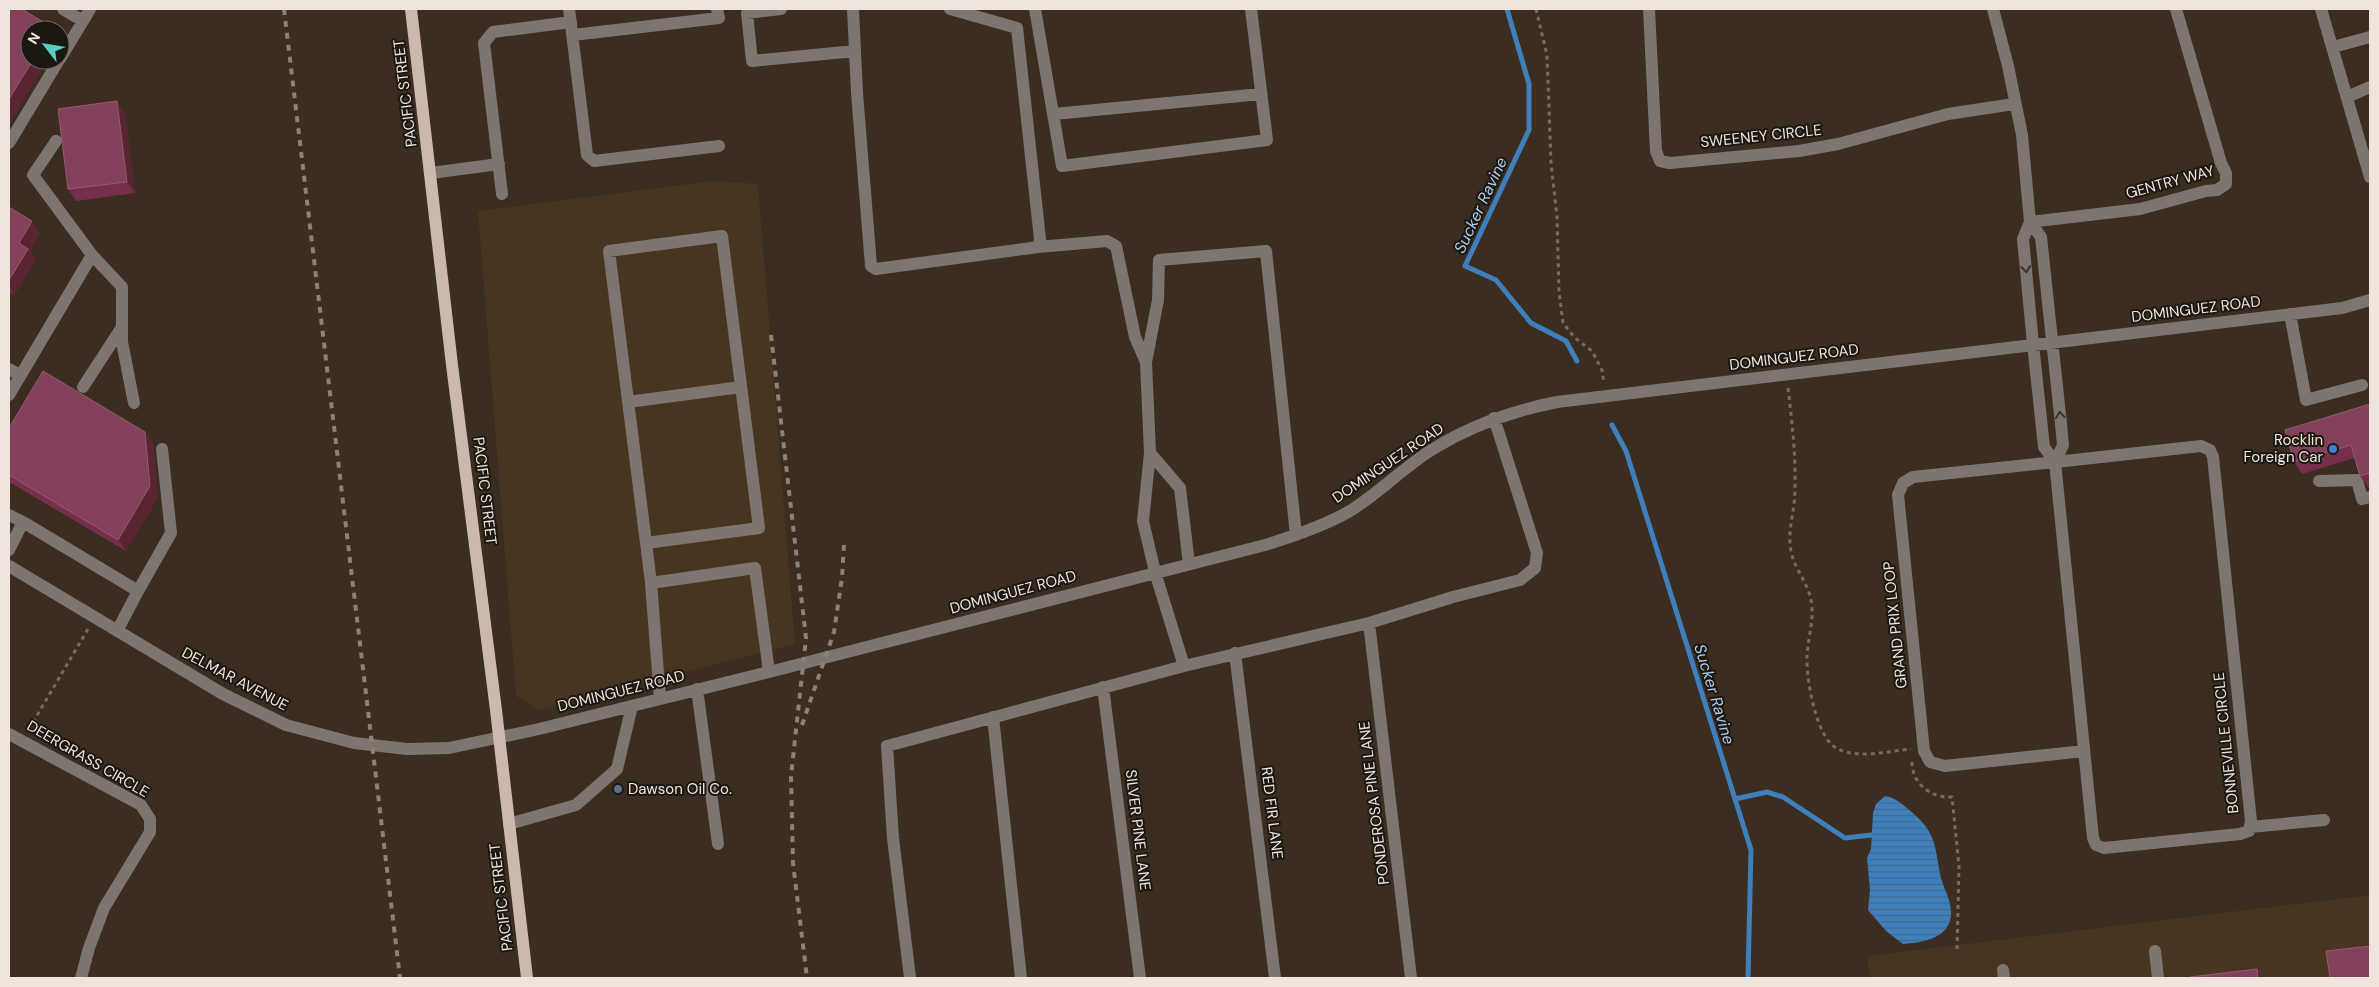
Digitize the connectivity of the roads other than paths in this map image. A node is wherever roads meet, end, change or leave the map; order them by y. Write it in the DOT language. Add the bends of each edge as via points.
graph roads {
  1 [pos="63,9"];
  2 [pos="90,9"];
  3 [pos="411,9"];
  4 [pos="570,9"];
  5 [pos="717,9"];
  6 [pos="782,9"];
  7 [pos="853,9"];
  8 [pos="950,9"];
  9 [pos="1035,9"];
  10 [pos="1251,9"];
  11 [pos="1649,9"];
  12 [pos="1993,9"];
  13 [pos="2176,9"];
  14 [pos="2321,9"];
  15 [pos="83,21"];
  16 [pos="572,28"];
  17 [pos="2370,37"];
  18 [pos="70,42"];
  19 [pos="2333,48"];
  20 [pos="855,51"];
  21 [pos="53,70"];
  22 [pos="2370,87"];
  23 [pos="1261,94"];
  24 [pos="2347,97"];
  25 [pos="2014,104"];
  26 [pos="1054,114"];
  27 [pos="56,141"];
  28 [pos="9,143"];
  29 [pos="719,146"];
  30 [pos="498,164"];
  31 [pos="430,173"];
  32 [pos="2370,177"];
  33 [pos="502,194"];
  34 [pos="2030,222"];
  35 [pos="1038,247"];
  36 [pos="92,256"];
  37 [pos="2370,300"];
  38 [pos="2290,314"];
  39 [pos="122,327"];
  40 [pos="2052,342"];
  41 [pos="2033,344"];
  42 [pos="1146,362"];
  43 [pos="9,369"];
  44 [pos="20,375"];
  45 [pos="2362,385"];
  46 [pos="83,386"];
  47 [pos="741,388"];
  48 [pos="9,395"];
  49 [pos="628,402"];
  50 [pos="134,403"];
  51 [pos="1494,418"];
  52 [pos="162,449"];
  53 [pos="1150,453"];
  54 [pos="2055,462"];
  55 [pos="2319,480"];
  56 [pos="2370,497"];
  57 [pos="9,515"];
  58 [pos="23,522"];
  59 [pos="1296,535"];
  60 [pos="646,543"];
  61 [pos="9,550"];
  62 [pos="1189,564"];
  63 [pos="9,566"];
  64 [pos="1155,572"];
  65 [pos="651,583"];
  66 [pos="138,591"];
  67 [pos="1369,623"];
  68 [pos="117,631"];
  69 [pos="1235,653"];
  70 [pos="1184,666"];
  71 [pos="769,672"];
  72 [pos="1103,687"];
  73 [pos="697,689"];
  74 [pos="660,698"];
  75 [pos="632,706"];
  76 [pos="994,717"];
  77 [pos="9,734"];
  78 [pos="500,738"];
  79 [pos="2084,751"];
  80 [pos="2324,820"];
  81 [pos="509,824"];
  82 [pos="2250,827"];
  83 [pos="718,844"];
  84 [pos="2154,951"];
  85 [pos="81,978"];
  86 [pos="527,978"];
  87 [pos="910,978"];
  88 [pos="1021,978"];
  89 [pos="1140,978"];
  90 [pos="1275,978"];
  91 [pos="1411,978"];
  92 [pos="2158,978"];
  1 -- 15 [label="street"];
  2 -- 15 [label="street"];
  3 -- 31 [label="main road, PACIFIC STREET"];
  4 -- 16 [label="street"];
  5 -- 16 [label="street" via="718,18"];
  6 -- 20 [label="street" via="747,13 752,61"];
  7 -- 20 [label="street"];
  8 -- 35 [label="street" via="1017,28 1041,234"];
  9 -- 26 [label="street"];
  10 -- 23 [label="street"];
  11 -- 25 [label="street, SWEENEY CIRCLE" via="1656,151 1660,161 1670,163 1799,152 1948,114"];
  12 -- 25 [label="street"];
  13 -- 34 [label="street, GENTRY WAY" via="2226,173 2226,184 2217,190 2140,209"];
  14 -- 19 [label="street"];
  15 -- 18 [label="street"];
  16 -- 29 [label="street" via="587,155 594,161"];
  16 -- 30 [label="street" via="493,32 484,43"];
  17 -- 19 [label="street"];
  19 -- 24 [label="street"];
  20 -- 35 [label="street" via="871,266 876,269"];
  21 -- 28 [label="street"];
  22 -- 24 [label="street"];
  23 -- 26 [label="street"];
  23 -- 26 [label="street" via="1267,140 1062,166"];
  24 -- 32 [label="street"];
  25 -- 34 [label="street" via="2022,135"];
  27 -- 36 [label="street" via="33,175"];
  30 -- 31 [label="street"];
  30 -- 33 [label="street"];
  31 -- 78 [label="main road, PACIFIC STREET"];
  34 -- 40 [label="street" via="2041,237"];
  34 -- 41 [label="street, one-way" via="2023,239"];
  35 -- 42 [label="street" via="1107,242 1116,246 1136,336"];
  36 -- 39 [label="street" via="122,287"];
  36 -- 44 [label="street"];
  37 -- 38 [label="street, DOMINGUEZ ROAD" via="2342,308"];
  38 -- 40 [label="street, DOMINGUEZ ROAD"];
  38 -- 45 [label="street" via="2306,400"];
  39 -- 46 [label="street"];
  39 -- 50 [label="street"];
  40 -- 41 [label="street, DOMINGUEZ ROAD"];
  54 -- 40 [label="street, BONNEVILLE CIRCLE, one-way" via="2063,445"];
  41 -- 51 [label="street, DOMINGUEZ ROAD" via="1557,402"];
  41 -- 54 [label="street, BONNEVILLE CIRCLE" via="2044,447"];
  42 -- 53 [label="street"];
  42 -- 59 [label="street" via="1158,308 1159,260 1266,251"];
  43 -- 44 [label="street"];
  44 -- 48 [label="street"];
  47 -- 49 [label="street"];
  47 -- 49 [label="street" via="722,236 609,251"];
  47 -- 60 [label="street" via="759,528"];
  49 -- 60 [label="street"];
  51 -- 59 [label="street, DOMINGUEZ ROAD" via="1431,450 1349,511"];
  51 -- 67 [label="street" via="1537,553 1535,568 1520,580"];
  52 -- 66 [label="street" via="171,533"];
  53 -- 62 [label="street" via="1180,488"];
  53 -- 64 [label="street" via="1143,522"];
  54 -- 79 [label="street, BONNEVILLE CIRCLE"];
  54 -- 79 [label="street, GRAND PRIX LOOP" via="1913,477 1903,483 1898,495 1924,750 1930,762 1945,766"];
  54 -- 82 [label="street, BONNEVILLE CIRCLE" via="2201,446 2210,450 2214,457"];
  55 -- 56 [label="street" via="2357,480 2362,499"];
  57 -- 58 [label="street"];
  58 -- 61 [label="street"];
  58 -- 66 [label="street"];
  59 -- 62 [label="street, DOMINGUEZ ROAD"];
  60 -- 65 [label="street"];
  62 -- 64 [label="street, DOMINGUEZ ROAD"];
  63 -- 68 [label="street, DELMAR AVENUE"];
  64 -- 70 [label="street"];
  64 -- 71 [label="street, DOMINGUEZ ROAD"];
  65 -- 71 [label="street" via="755,568"];
  65 -- 74 [label="street"];
  66 -- 68 [label="street"];
  67 -- 69 [label="street"];
  67 -- 91 [label="street, PONDEROSA PINE LANE"];
  68 -- 78 [label="street, DELMAR AVENUE" via="252,710 286,725 354,743 407,749 449,748"];
  69 -- 70 [label="street"];
  69 -- 90 [label="street, RED FIR LANE"];
  70 -- 72 [label="street"];
  71 -- 73 [label="street, DOMINGUEZ ROAD"];
  72 -- 76 [label="street"];
  72 -- 89 [label="street, SILVER PINE LANE"];
  73 -- 74 [label="street, DOMINGUEZ ROAD"];
  73 -- 83 [label="street"];
  74 -- 75 [label="street, DOMINGUEZ ROAD"];
  75 -- 78 [label="street, DOMINGUEZ ROAD"];
  75 -- 81 [label="street" via="617,769 576,805"];
  76 -- 87 [label="street" via="887,746 893,838"];
  76 -- 88 [label="street"];
  77 -- 85 [label="street, DEERGRASS CIRCLE" via="141,805 150,819 150,832 104,908"];
  78 -- 81 [label="main road, PACIFIC STREET"];
  79 -- 82 [label="street, BONNEVILLE CIRCLE" via="2096,845 2104,848 2231,835 2249,831"];
  80 -- 82 [label="street"];
  81 -- 86 [label="main road, PACIFIC STREET"];
  84 -- 92 [label="street"];
}
